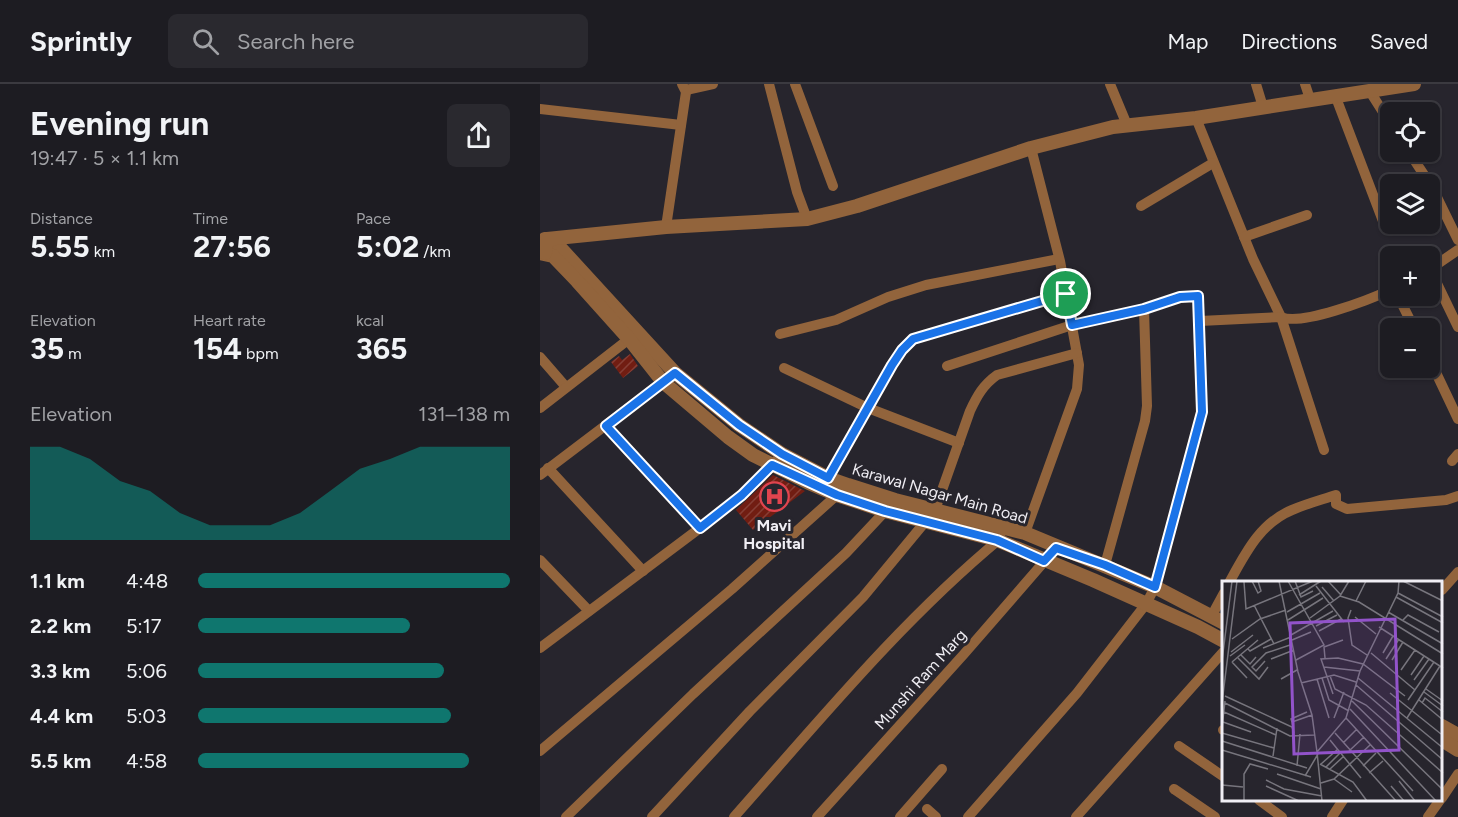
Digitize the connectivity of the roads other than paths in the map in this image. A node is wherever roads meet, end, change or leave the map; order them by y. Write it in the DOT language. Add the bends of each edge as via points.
graph roads {
  1 [pos="713,84"];
  2 [pos="769,84"];
  3 [pos="795,84"];
  4 [pos="1110,84"];
  5 [pos="1256,84"];
  6 [pos="1305,84"];
  7 [pos="1414,84"];
  8 [pos="684,87"];
  9 [pos="1360,88"];
  10 [pos="1335,95"];
  11 [pos="1310,99"];
  12 [pos="1263,107"];
  13 [pos="540,109"];
  14 [pos="1380,111"];
  15 [pos="1196,118"];
  16 [pos="1127,125"];
  17 [pos="681,126"];
  18 [pos="1031,148"];
  19 [pos="1416,162"];
  20 [pos="1213,163"];
  21 [pos="833,186"];
  22 [pos="1141,206"];
  23 [pos="1380,213"];
  24 [pos="1307,215"];
  25 [pos="807,219"];
  26 [pos="666,227"];
  27 [pos="1244,237"];
  28 [pos="1458,240"];
  29 [pos="543,246"];
  30 [pos="1458,250"];
  31 [pos="1059,259"];
  32 [pos="1440,262"];
  33 [pos="1440,290"];
  34 [pos="1066,294"];
  35 [pos="1380,295"];
  36 [pos="1144,309"];
  37 [pos="1281,317"];
  38 [pos="1200,321"];
  39 [pos="1072,325"];
  40 [pos="1458,327"];
  41 [pos="780,334"];
  42 [pos="629,339"];
  43 [pos="1077,353"];
  44 [pos="540,357"];
  45 [pos="947,366"];
  46 [pos="784,368"];
  47 [pos="675,373"];
  48 [pos="1439,378"];
  49 [pos="663,382"];
  50 [pos="566,387"];
  51 [pos="540,406"];
  52 [pos="868,408"];
  53 [pos="1458,419"];
  54 [pos="606,426"];
  55 [pos="959,442"];
  56 [pos="1324,450"];
  57 [pos="782,454"];
  58 [pos="772,465"];
  59 [pos="544,472"];
  60 [pos="828,478"];
  61 [pos="840,489"];
  62 [pos="1458,496"];
  63 [pos="895,500"];
  64 [pos="885,511"];
  65 [pos="931,515"];
  66 [pos="700,528"];
  67 [pos="1010,530"];
  68 [pos="1025,533"];
  69 [pos="997,540"];
  70 [pos="1056,548"];
  71 [pos="540,560"];
  72 [pos="1044,561"];
  73 [pos="1105,565"];
  74 [pos="643,571"];
  75 [pos="1458,572"];
  76 [pos="1230,581"];
  77 [pos="1155,587"];
  78 [pos="1443,589"];
  79 [pos="1222,602"];
  80 [pos="1146,604"];
  81 [pos="589,611"];
  82 [pos="1218,620"];
  83 [pos="1222,640"];
  84 [pos="540,648"];
  85 [pos="1222,653"];
  86 [pos="1443,727"];
  87 [pos="1458,735"];
  88 [pos="1443,741"];
  89 [pos="1179,746"];
  90 [pos="1458,750"];
  91 [pos="540,751"];
  92 [pos="942,769"];
  93 [pos="1458,774"];
  94 [pos="1222,776"];
  95 [pos="1174,789"];
  96 [pos="1443,796"];
  97 [pos="1260,802"];
  98 [pos="1342,802"];
  99 [pos="1439,802"];
  100 [pos="927,809"];
  101 [pos="566,817"];
  102 [pos="652,817"];
  103 [pos="734,817"];
  104 [pos="817,817"];
  105 [pos="900,817"];
  106 [pos="936,817"];
  107 [pos="968,817"];
  108 [pos="1076,817"];
  109 [pos="1215,817"];
  110 [pos="1282,817"];
  111 [pos="1332,817"];
  112 [pos="1428,817"];
  1 -- 8 [label="street"];
  2 -- 25 [label="street"];
  3 -- 21 [label="street"];
  4 -- 16 [label="street"];
  5 -- 12 [label="street"];
  6 -- 11 [label="street"];
  7 -- 9 [label="street"];
  8 -- 17 [label="street"];
  9 -- 10 [label="street"];
  9 -- 14 [label="street"];
  10 -- 11 [label="street"];
  10 -- 23 [label="street"];
  11 -- 12 [label="street"];
  12 -- 15 [label="street"];
  13 -- 17 [label="street"];
  15 -- 16 [label="street"];
  15 -- 20 [label="street"];
  16 -- 18 [label="street"];
  17 -- 26 [label="street"];
  18 -- 25 [label="street"];
  18 -- 31 [label="street"];
  19 -- 28 [label="street"];
  20 -- 22 [label="street"];
  20 -- 27 [label="street"];
  24 -- 27 [label="street"];
  25 -- 26 [label="street"];
  26 -- 29 [label="street"];
  27 -- 37 [label="street"];
  29 -- 42 [label="street, Karawal Nagar Main Road"];
  29 -- 47 [label="street, Karawal Nagar Main Road" via="555,243"];
  30 -- 32 [label="street"];
  31 -- 34 [label="street"];
  31 -- 41 [label="street" via="926,285 836,320"];
  33 -- 40 [label="street"];
  34 -- 39 [label="street"];
  34 -- 52 [label="street" via="913,339 892,365"];
  35 -- 37 [label="street" via="1318,315 1294,320"];
  36 -- 38 [label="street" via="1180,297 1198,296"];
  36 -- 39 [label="street"];
  36 -- 73 [label="street" via="1145,422"];
  37 -- 38 [label="street"];
  37 -- 56 [label="street"];
  38 -- 77 [label="street" via="1202,412"];
  39 -- 43 [label="street"];
  39 -- 45 [label="street"];
  42 -- 49 [label="street, Karawal Nagar Main Road"];
  42 -- 50 [label="street"];
  43 -- 55 [label="street" via="997,375 986,382"];
  43 -- 68 [label="street" via="1077,389"];
  44 -- 50 [label="street"];
  46 -- 52 [label="street"];
  47 -- 49 [label="street"];
  47 -- 57 [label="street, Karawal Nagar Main Road"];
  48 -- 53 [label="street"];
  49 -- 54 [label="street"];
  49 -- 58 [label="street, Karawal Nagar Main Road" via="728,437"];
  50 -- 51 [label="street"];
  52 -- 55 [label="street"];
  52 -- 60 [label="street"];
  54 -- 59 [label="street"];
  54 -- 66 [label="street"];
  55 -- 65 [label="street"];
  57 -- 58 [label="street"];
  57 -- 60 [label="street, Karawal Nagar Main Road"];
  58 -- 61 [label="street, Karawal Nagar Main Road"];
  58 -- 66 [label="street"];
  59 -- 74 [label="street"];
  60 -- 61 [label="street, Karawal Nagar Main Road"];
  61 -- 63 [label="street, Karawal Nagar Main Road"];
  61 -- 64 [label="street, Karawal Nagar Main Road"];
  61 -- 91 [label="street" via="716,603"];
  62 -- 76 [label="street" via="1347,509 1336,504 1336,495 1290,510 1253,541"];
  63 -- 64 [label="street"];
  63 -- 65 [label="street, Karawal Nagar Main Road"];
  64 -- 65 [label="street, Karawal Nagar Main Road"];
  64 -- 101 [label="street" via="846,553"];
  65 -- 67 [label="street, Karawal Nagar Main Road"];
  65 -- 69 [label="street, Karawal Nagar Main Road"];
  65 -- 102 [label="street" via="863,597"];
  66 -- 74 [label="street"];
  67 -- 68 [label="street, Karawal Nagar Main Road"];
  67 -- 69 [label="street"];
  68 -- 70 [label="street, Karawal Nagar Main Road"];
  69 -- 72 [label="street, Karawal Nagar Main Road"];
  69 -- 103 [label="street" via="957,574 837,700"];
  70 -- 72 [label="street, Munshi Ram Marg"];
  70 -- 73 [label="street, Karawal Nagar Main Road"];
  71 -- 81 [label="street"];
  72 -- 80 [label="street, Karawal Nagar Main Road"];
  72 -- 104 [label="street, Munshi Ram Marg"];
  73 -- 77 [label="street, Karawal Nagar Main Road"];
  74 -- 81 [label="street"];
  75 -- 78 [label="street"];
  77 -- 80 [label="street"];
  77 -- 82 [label="street, Karawal Nagar Main Road"];
  79 -- 82 [label="street"];
  80 -- 83 [label="street, Karawal Nagar Main Road"];
  80 -- 107 [label="street" via="1077,693"];
  81 -- 84 [label="street"];
  85 -- 108 [label="street"];
  86 -- 87 [label="street"];
  88 -- 90 [label="street"];
  89 -- 94 [label="street"];
  92 -- 105 [label="street"];
  93 -- 96 [label="street"];
  95 -- 109 [label="street"];
  97 -- 110 [label="street"];
  98 -- 111 [label="street"];
  99 -- 112 [label="street"];
  100 -- 106 [label="street"];
}
